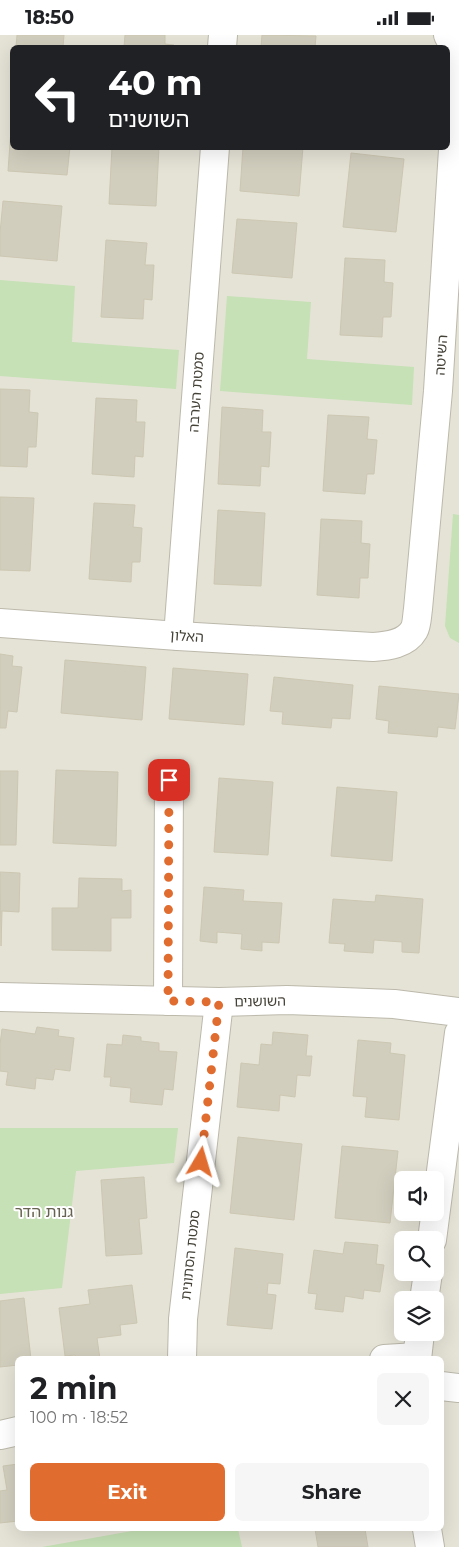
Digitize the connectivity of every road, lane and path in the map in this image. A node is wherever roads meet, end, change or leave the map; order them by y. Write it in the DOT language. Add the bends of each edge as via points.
graph roads {
  1 [pos="448,35"];
  2 [pos="215,150"];
  3 [pos="450,362"];
  4 [pos="449,392"];
  5 [pos="0,623"];
  6 [pos="178,636"];
  7 [pos="373,647"];
  8 [pos="169,780"];
  9 [pos="0,997"];
  10 [pos="168,1001"];
  11 [pos="219,1002"];
  12 [pos="459,1012"];
  13 [pos="459,1033"];
  14 [pos="433,1231"];
  15 [pos="418,1349"];
  16 [pos="182,1356"];
  17 [pos="394,1356"];
  18 [pos="444,1386"];
  19 [pos="459,1388"];
  20 [pos="15,1432"];
  21 [pos="0,1435"];
  22 [pos="427,1531"];
  23 [pos="430,1547"];
  1 -- 3 [label="street, השיטה" via="457,52 458,69"];
  2 -- 6 [label="street, סמטת הערבה"];
  3 -- 4 [label="street, השיטה"];
  4 -- 7 [label="street, השיטה" via="414,629 404,640 392,646"];
  5 -- 6 [label="street, האלון"];
  6 -- 7 [label="street, האלון"];
  8 -- 10 [label="street"];
  9 -- 10 [label="street, השושנים"];
  10 -- 11 [label="street, השושנים"];
  11 -- 12 [label="street, השושנים" via="343,1001"];
  11 -- 16 [label="street, סמטת הסתונית" via="183,1319"];
  13 -- 14 [label="street"];
  15 -- 17 [label="street"];
  18 -- 19 [label="street"];
  20 -- 21 [label="street"];
  22 -- 23 [label="street"];
}
